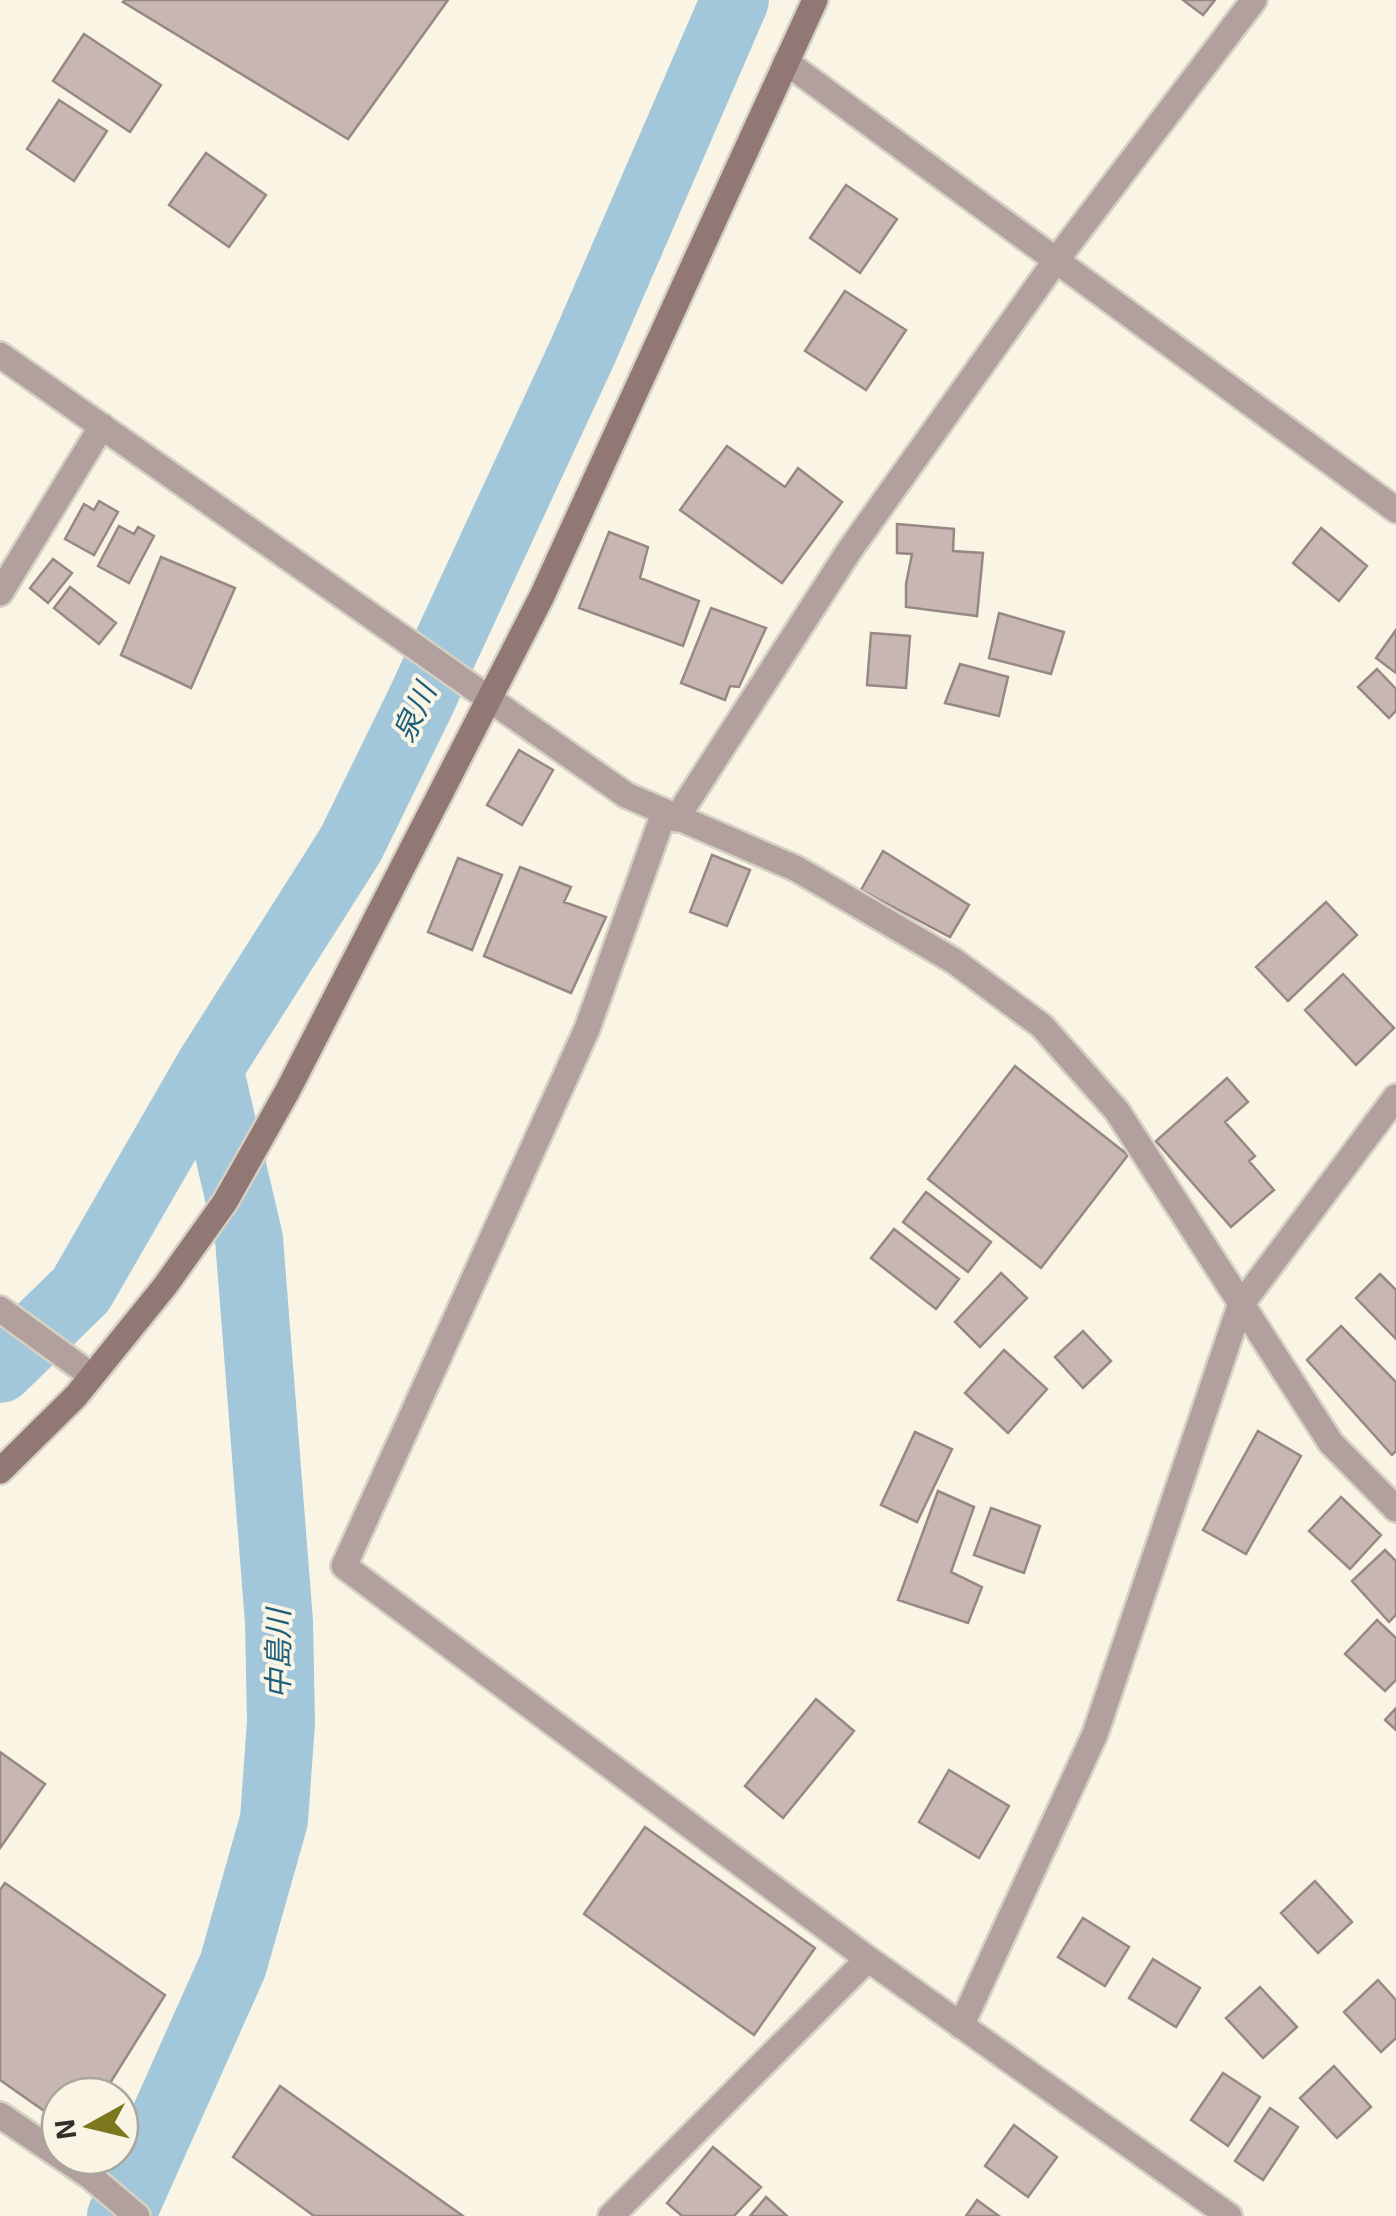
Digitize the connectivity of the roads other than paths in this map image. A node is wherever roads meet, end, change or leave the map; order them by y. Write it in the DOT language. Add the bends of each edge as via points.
graph roads {
  1 [pos="814,0"];
  2 [pos="1254,0"];
  3 [pos="786,62"];
  4 [pos="1057,259"];
  5 [pos="0,355"];
  6 [pos="102,426"];
  7 [pos="1396,510"];
  8 [pos="0,593"];
  9 [pos="488,698"];
  10 [pos="670,816"];
  11 [pos="1396,1096"];
  12 [pos="1240,1306"];
  13 [pos="1,1310"];
  14 [pos="91,1376"];
  15 [pos="0,1471"];
  16 [pos="1396,1509"];
  17 [pos="868,1959"];
  18 [pos="960,2026"];
  19 [pos="0,2115"];
  20 [pos="137,2216"];
  21 [pos="611,2216"];
  22 [pos="1230,2216"];
  1 -- 3 [label="street"];
  2 -- 4 [label="street"];
  3 -- 4 [label="street"];
  3 -- 9 [label="street" via="542,596"];
  4 -- 7 [label="street"];
  4 -- 10 [label="street"];
  5 -- 6 [label="street"];
  6 -- 8 [label="street"];
  6 -- 9 [label="street"];
  9 -- 10 [label="street" via="626,795"];
  9 -- 14 [label="street" via="225,1202"];
  10 -- 12 [label="street" via="796,868 954,961 1042,1026 1117,1111"];
  10 -- 17 [label="street" via="587,1028 344,1566"];
  11 -- 12 [label="street"];
  12 -- 16 [label="street" via="1331,1443"];
  12 -- 18 [label="street" via="1095,1734"];
  13 -- 14 [label="street"];
  14 -- 15 [label="street"];
  17 -- 18 [label="street"];
  17 -- 21 [label="street"];
  18 -- 22 [label="street"];
  19 -- 20 [label="street"];
}
